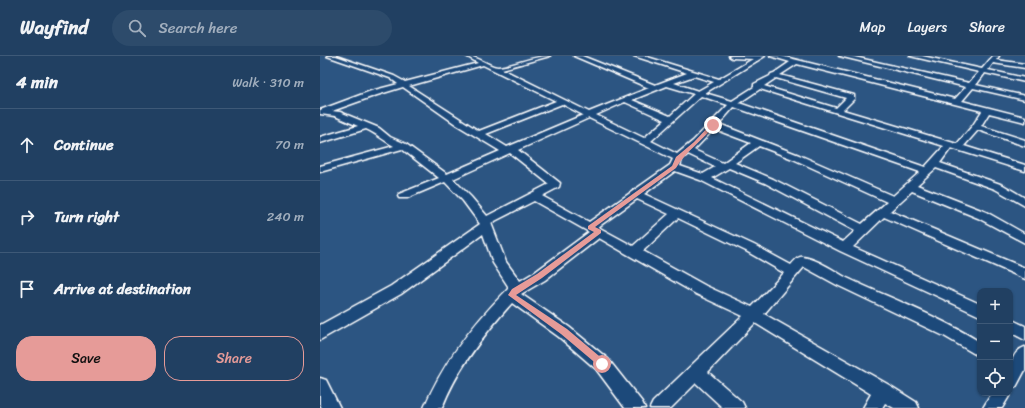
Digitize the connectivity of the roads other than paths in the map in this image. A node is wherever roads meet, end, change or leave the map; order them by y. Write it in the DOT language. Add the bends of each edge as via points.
graph roads {
  1 [pos="469,56"];
  2 [pos="546,56"];
  3 [pos="637,56"];
  4 [pos="732,56"];
  5 [pos="773,56"];
  6 [pos="842,56"];
  7 [pos="881,56"];
  8 [pos="913,56"];
  9 [pos="328,57"];
  10 [pos="581,57"];
  11 [pos="761,57"];
  12 [pos="994,58"];
  13 [pos="795,62"];
  14 [pos="871,62"];
  15 [pos="484,63"];
  16 [pos="929,65"];
  17 [pos="1025,66"];
  18 [pos="865,67"];
  19 [pos="496,69"];
  20 [pos="983,71"];
  21 [pos="692,74"];
  22 [pos="773,76"];
  23 [pos="1025,80"];
  24 [pos="719,81"];
  25 [pos="666,83"];
  26 [pos="806,84"];
  27 [pos="404,85"];
  28 [pos="970,85"];
  29 [pos="757,86"];
  30 [pos="655,88"];
  31 [pos="700,93"];
  32 [pos="794,97"];
  33 [pos="1025,98"];
  34 [pos="626,100"];
  35 [pos="563,102"];
  36 [pos="957,102"];
  37 [pos="733,104"];
  38 [pos="838,110"];
  39 [pos="987,110"];
  40 [pos="321,114"];
  41 [pos="590,115"];
  42 [pos="671,120"];
  43 [pos="1025,120"];
  44 [pos="713,125"];
  45 [pos="366,126"];
  46 [pos="976,127"];
  47 [pos="479,134"];
  48 [pos="320,140"];
  49 [pos="645,142"];
  50 [pos="757,142"];
  51 [pos="1025,143"];
  52 [pos="954,145"];
  53 [pos="403,146"];
  54 [pos="509,150"];
  55 [pos="687,150"];
  56 [pos="676,162"];
  57 [pos="725,166"];
  58 [pos="930,168"];
  59 [pos="1025,168"];
  60 [pos="320,169"];
  61 [pos="704,178"];
  62 [pos="447,179"];
  63 [pos="910,186"];
  64 [pos="636,194"];
  65 [pos="403,196"];
  66 [pos="534,196"];
  67 [pos="894,201"];
  68 [pos="1025,203"];
  69 [pos="882,212"];
  70 [pos="676,214"];
  71 [pos="486,224"];
  72 [pos="594,229"];
  73 [pos="863,230"];
  74 [pos="1025,239"];
  75 [pos="844,248"];
  76 [pos="634,252"];
  77 [pos="792,271"];
  78 [pos="1025,274"];
  79 [pos="513,293"];
  80 [pos="977,309"];
  81 [pos="754,315"];
  82 [pos="1013,327"];
  83 [pos="320,333"];
  84 [pos="1025,333"];
  85 [pos="977,348"];
  86 [pos="1025,354"];
  87 [pos="696,372"];
  88 [pos="1013,372"];
  89 [pos="320,386"];
  90 [pos="884,391"];
  91 [pos="1000,396"];
  92 [pos="331,408"];
  93 [pos="433,408"];
  94 [pos="636,408"];
  95 [pos="659,408"];
  96 [pos="736,408"];
  97 [pos="872,408"];
  98 [pos="910,408"];
  99 [pos="992,408"];
  1 -- 15 [label="street"];
  2 -- 19 [label="street"];
  3 -- 21 [label="street"];
  4 -- 11 [label="street"];
  5 -- 13 [label="street"];
  6 -- 14 [label="street"];
  7 -- 14 [label="street"];
  8 -- 16 [label="street"];
  9 -- 27 [label="street" via="392,78"];
  10 -- 30 [label="street"];
  11 -- 24 [label="street"];
  12 -- 17 [label="street"];
  12 -- 20 [label="street"];
  13 -- 22 [label="street"];
  13 -- 36 [label="street" via="855,73"];
  14 -- 16 [label="street"];
  14 -- 18 [label="street"];
  15 -- 19 [label="street"];
  15 -- 27 [label="street"];
  16 -- 20 [label="street"];
  16 -- 28 [label="street"];
  19 -- 35 [label="street"];
  20 -- 23 [label="street"];
  20 -- 28 [label="street"];
  21 -- 24 [label="street"];
  21 -- 25 [label="street"];
  22 -- 26 [label="street"];
  22 -- 29 [label="street"];
  24 -- 31 [label="street"];
  25 -- 30 [label="street"];
  25 -- 31 [label="street"];
  26 -- 32 [label="street"];
  26 -- 38 [label="street" via="851,97"];
  27 -- 40 [label="street" via="358,98"];
  27 -- 47 [label="street"];
  28 -- 33 [label="street"];
  28 -- 36 [label="street"];
  29 -- 32 [label="street"];
  29 -- 37 [label="street"];
  30 -- 34 [label="street"];
  31 -- 37 [label="street"];
  31 -- 42 [label="street"];
  32 -- 38 [label="street"];
  34 -- 41 [label="street"];
  34 -- 42 [label="street"];
  35 -- 41 [label="street"];
  35 -- 47 [label="street"];
  36 -- 39 [label="street"];
  37 -- 44 [label="street"];
  37 -- 58 [label="street"];
  38 -- 52 [label="street"];
  39 -- 43 [label="street"];
  39 -- 46 [label="street"];
  40 -- 45 [label="street" via="337,114"];
  41 -- 49 [label="street"];
  41 -- 54 [label="street"];
  42 -- 49 [label="street"];
  44 -- 50 [label="street"];
  44 -- 55 [label="street"];
  45 -- 48 [label="street"];
  45 -- 53 [label="street"];
  46 -- 51 [label="street"];
  46 -- 52 [label="street"];
  47 -- 54 [label="street"];
  49 -- 56 [label="street"];
  50 -- 57 [label="street"];
  50 -- 67 [label="street"];
  52 -- 58 [label="street"];
  52 -- 59 [label="street"];
  53 -- 60 [label="street"];
  53 -- 62 [label="street"];
  54 -- 62 [label="street"];
  54 -- 66 [label="street" via="555,183 552,188"];
  55 -- 56 [label="street"];
  55 -- 57 [label="street"];
  56 -- 61 [label="street"];
  56 -- 64 [label="street"];
  57 -- 61 [label="street"];
  57 -- 73 [label="street" via="769,181"];
  58 -- 63 [label="street"];
  58 -- 68 [label="street" via="999,188"];
  61 -- 75 [label="street"];
  62 -- 65 [label="street"];
  62 -- 71 [label="street" via="467,199"];
  63 -- 67 [label="street"];
  63 -- 74 [label="street" via="982,215"];
  64 -- 70 [label="street"];
  64 -- 72 [label="street"];
  66 -- 71 [label="street"];
  66 -- 72 [label="street"];
  67 -- 69 [label="street"];
  69 -- 73 [label="street"];
  69 -- 78 [label="street"];
  70 -- 76 [label="street"];
  70 -- 77 [label="street" via="750,248"];
  71 -- 79 [label="street" via="500,263 515,285"];
  71 -- 83 [label="street" via="396,290"];
  72 -- 76 [label="street"];
  72 -- 79 [label="street" via="539,276"];
  73 -- 75 [label="street"];
  75 -- 80 [label="street"];
  76 -- 81 [label="street" via="701,290"];
  77 -- 81 [label="street"];
  77 -- 85 [label="street" via="802,261 808,263 949,331"];
  79 -- 93 [label="street" via="458,361"];
  79 -- 94 [label="street" via="602,364"];
  81 -- 87 [label="street"];
  81 -- 90 [label="street"];
  82 -- 84 [label="street"];
  86 -- 88 [label="street"];
  87 -- 95 [label="street"];
  87 -- 96 [label="street"];
  89 -- 92 [label="street"];
  90 -- 97 [label="street"];
  90 -- 98 [label="street"];
  91 -- 99 [label="street"];
}
